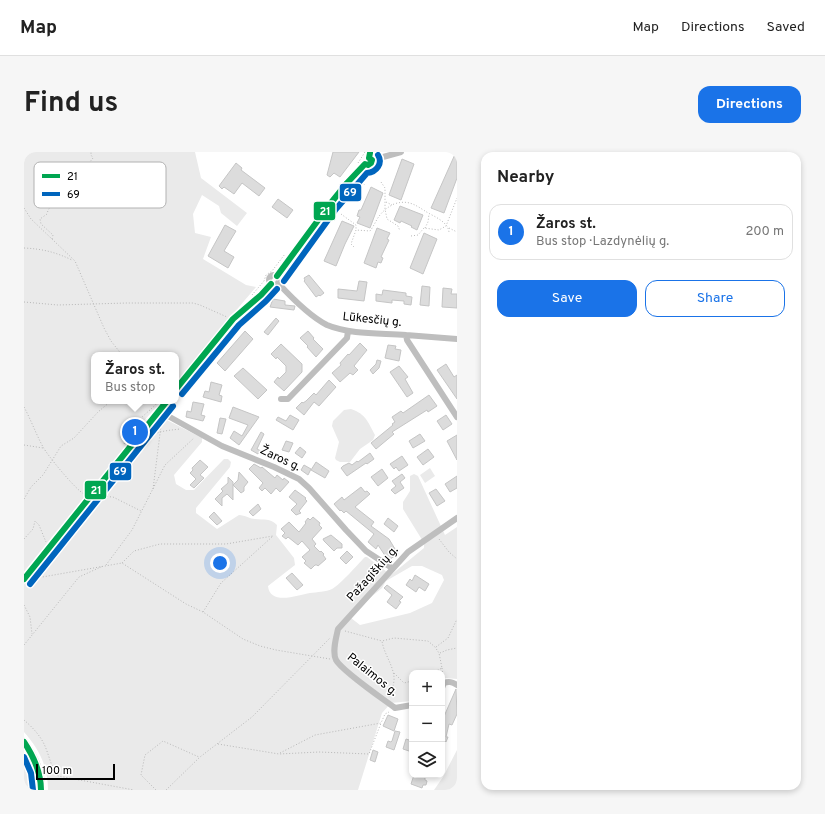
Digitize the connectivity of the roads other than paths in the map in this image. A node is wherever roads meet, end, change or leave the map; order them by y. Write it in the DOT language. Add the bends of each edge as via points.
graph roads {
  1 [pos="401,152"];
  2 [pos="370,157"];
  3 [pos="277,276"];
  4 [pos="278,283"];
  5 [pos="271,284"];
  6 [pos="348,331"];
  7 [pos="406,335"];
  8 [pos="457,339"];
  9 [pos="179,385"];
  10 [pos="281,399"];
  11 [pos="165,404"];
  12 [pos="161,412"];
  13 [pos="457,417"];
  14 [pos="457,518"];
  15 [pos="392,568"];
  16 [pos="26,579"];
  17 [pos="336,641"];
  18 [pos="445,685"];
  19 [pos="457,685"];
  20 [pos="409,706"];
  21 [pos="24,742"];
  22 [pos="41,790"];
  1 -- 2 [label="street"];
  2 -- 3 [label="street" via="364,160 365,164 329,204"];
  3 -- 4 [label="street"];
  3 -- 5 [label="street" via="270,277"];
  4 -- 5 [label="street"];
  4 -- 6 [label="street, Lūkesčių g." via="318,319"];
  5 -- 9 [label="street" via="233,319"];
  6 -- 7 [label="street, Lūkesčių g."];
  6 -- 10 [label="street" via="347,338 288,399"];
  7 -- 8 [label="street"];
  7 -- 13 [label="street, Lūkesčių g."];
  11 -- 12 [label="street"];
  12 -- 15 [label="street, Žaros g." via="222,446 299,479 366,551"];
  12 -- 16 [label="street" via="88,494"];
  14 -- 15 [label="street, Pažagiškių g." via="408,552"];
  15 -- 17 [label="street, Pažagiškių g." via="338,629"];
  17 -- 20 [label="street, Palaimos g." via="335,656 343,669 395,708"];
  18 -- 19 [label="street" via="452,682"];
  21 -- 22 [label="street" via="36,763"];
}
